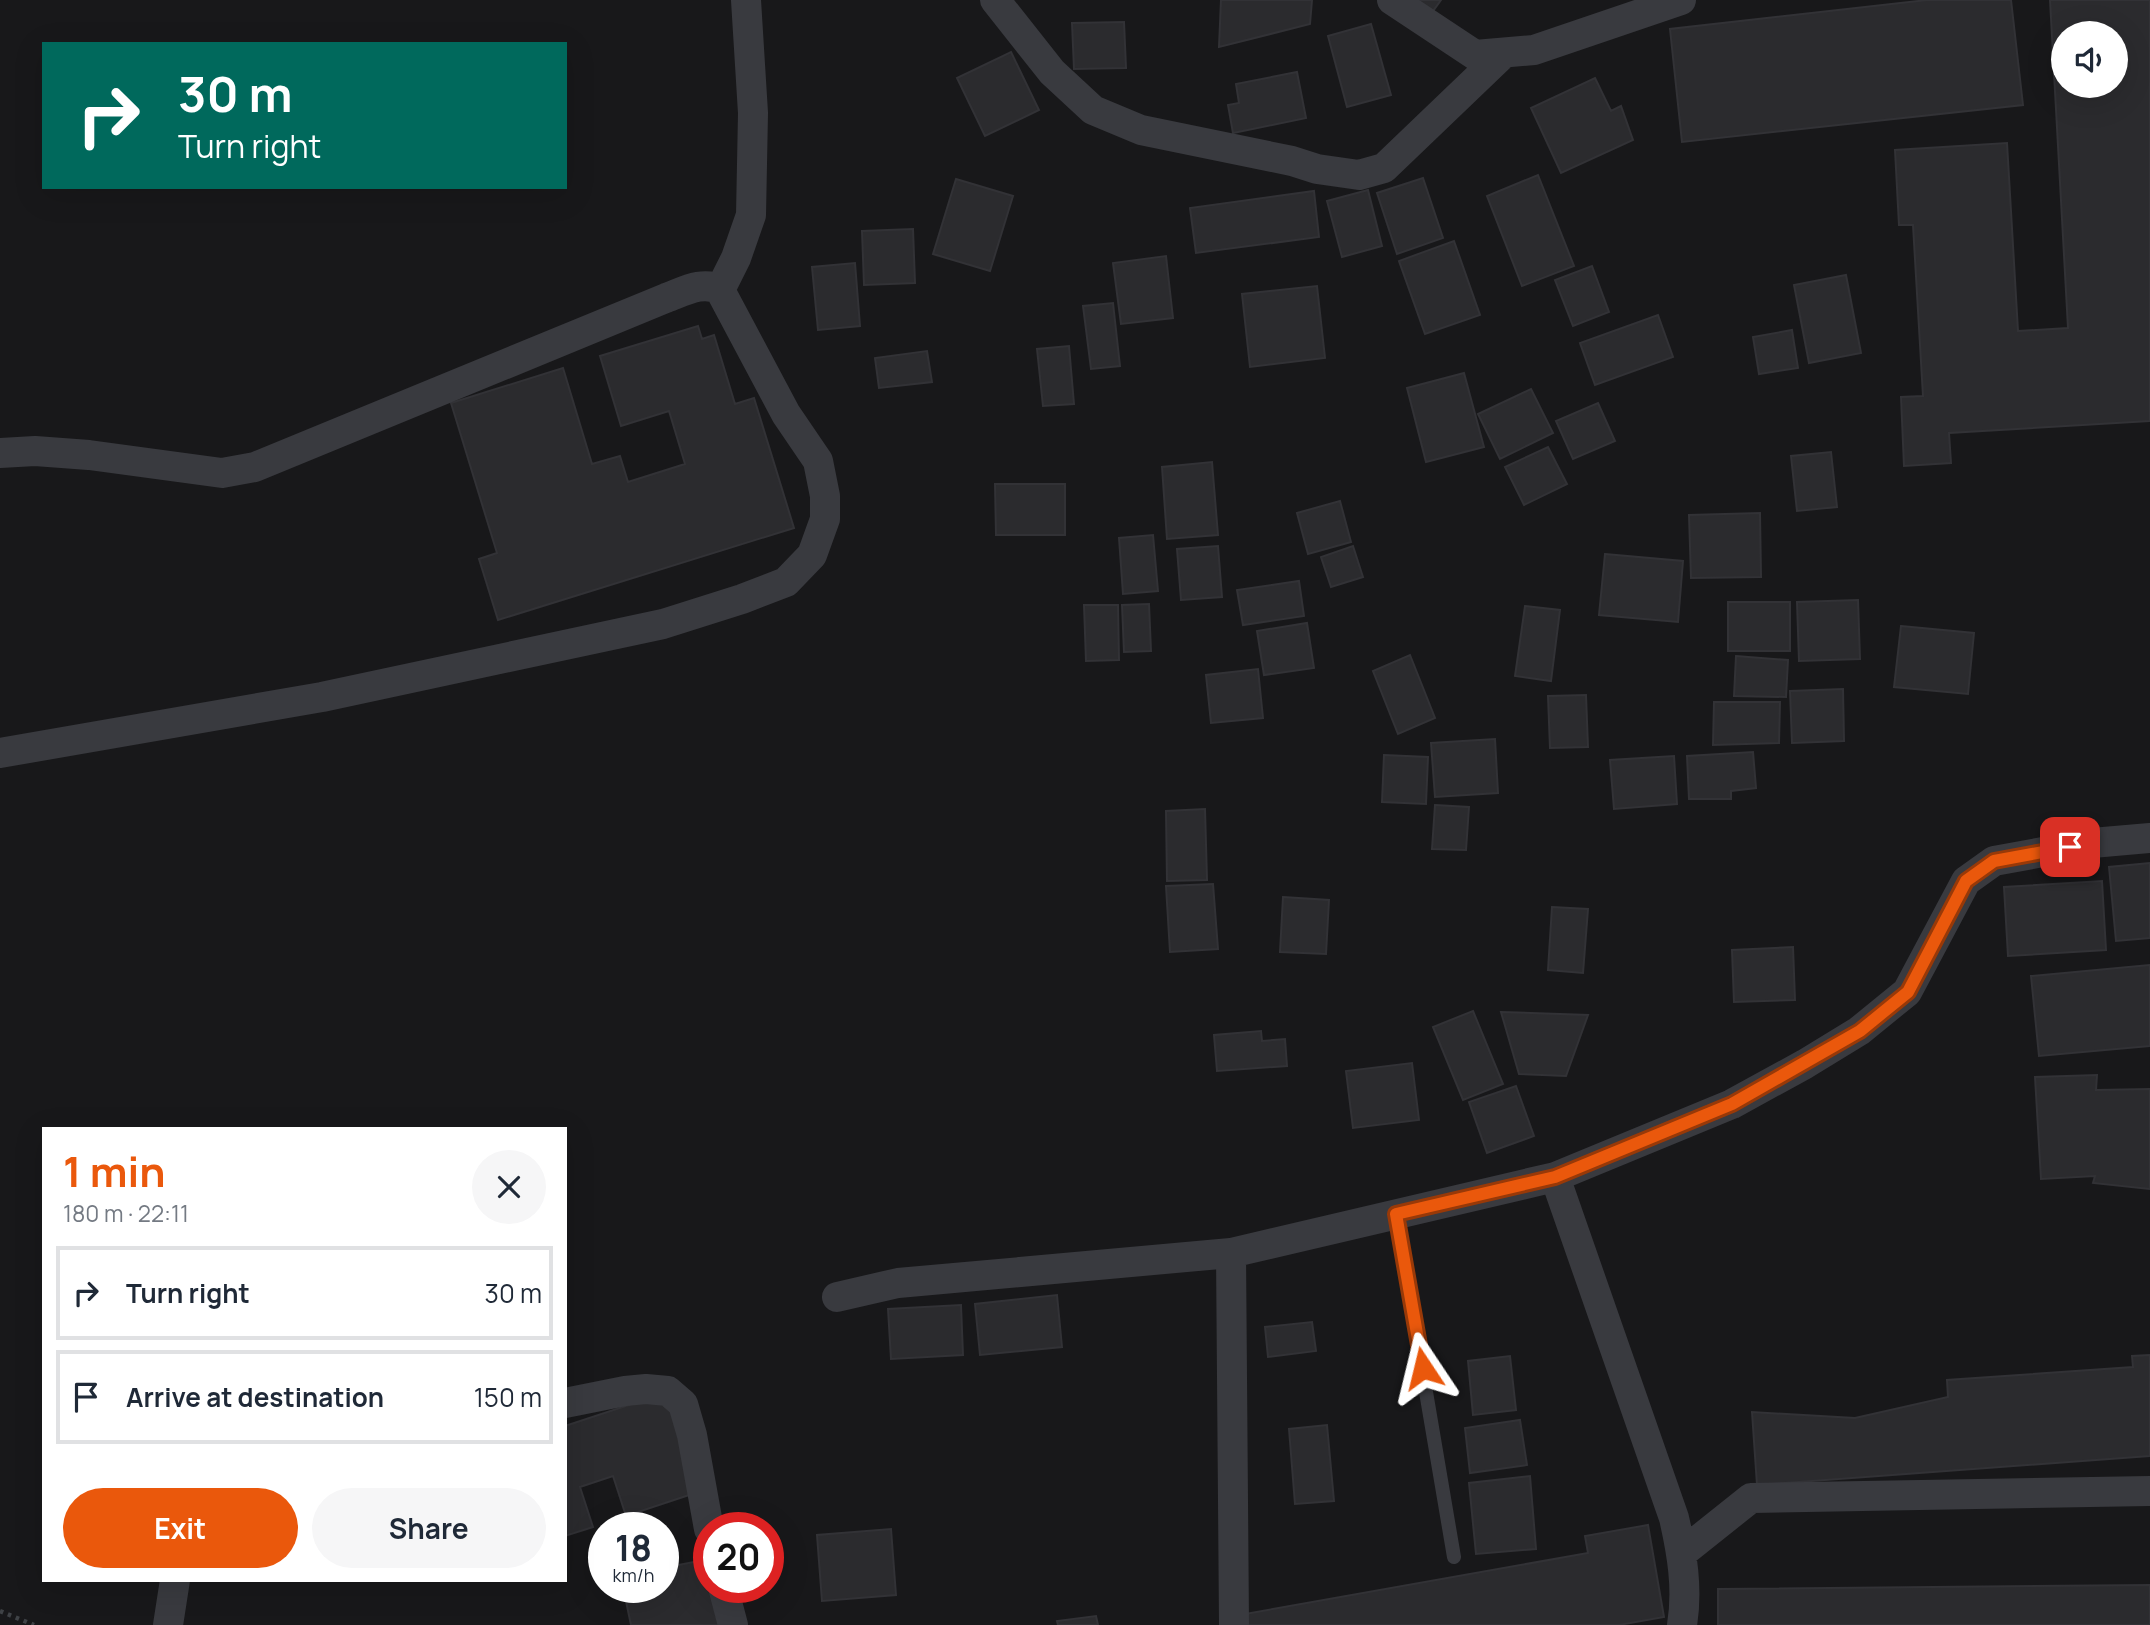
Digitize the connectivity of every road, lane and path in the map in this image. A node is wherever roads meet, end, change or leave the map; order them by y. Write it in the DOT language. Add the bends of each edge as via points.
graph roads {
  1 [pos="746,0"];
  2 [pos="996,0"];
  3 [pos="1392,0"];
  4 [pos="1681,0"];
  5 [pos="1504,53"];
  6 [pos="720,290"];
  7 [pos="0,453"];
  8 [pos="0,753"];
  9 [pos="2150,838"];
  10 [pos="1555,1177"];
  11 [pos="1396,1214"];
  12 [pos="1231,1253"];
  13 [pos="837,1297"];
  14 [pos="567,1403"];
  15 [pos="2150,1491"];
  16 [pos="706,1512"];
  17 [pos="1682,1553"];
  18 [pos="1454,1557"];
  19 [pos="175,1582"];
  20 [pos="727,1603"];
  21 [pos="0,1611"];
  22 [pos="34,1625"];
  23 [pos="168,1625"];
  24 [pos="733,1625"];
  25 [pos="1234,1625"];
  26 [pos="1682,1625"];
  1 -- 6 [label="street" via="753,113 751,215"];
  2 -- 5 [label="street" via="1052,72 1093,110 1141,130 1359,175 1384,168"];
  3 -- 5 [label="street" via="1475,55"];
  4 -- 5 [label="street" via="1534,50"];
  6 -- 7 [label="street" via="697,287 666,298 255,467 222,473 89,455"];
  6 -- 8 [label="street" via="786,414 818,461 825,519 811,555 786,582 663,624 322,697"];
  9 -- 10 [label="street" via="2092,843 1994,861 1966,881 1908,992 1860,1031 1732,1104"];
  10 -- 11 [label="street"];
  10 -- 17 [label="street" via="1674,1518"];
  11 -- 12 [label="street"];
  11 -- 18 [label="lane"];
  12 -- 13 [label="street" via="898,1283"];
  12 -- 25 [label="street"];
  14 -- 16 [label="street" via="625,1391 668,1391 683,1404"];
  15 -- 17 [label="street" via="1751,1498"];
  17 -- 26 [label="street"];
  19 -- 23 [label="street"];
  20 -- 24 [label="street"];
  21 -- 22 [label="path"];
}
